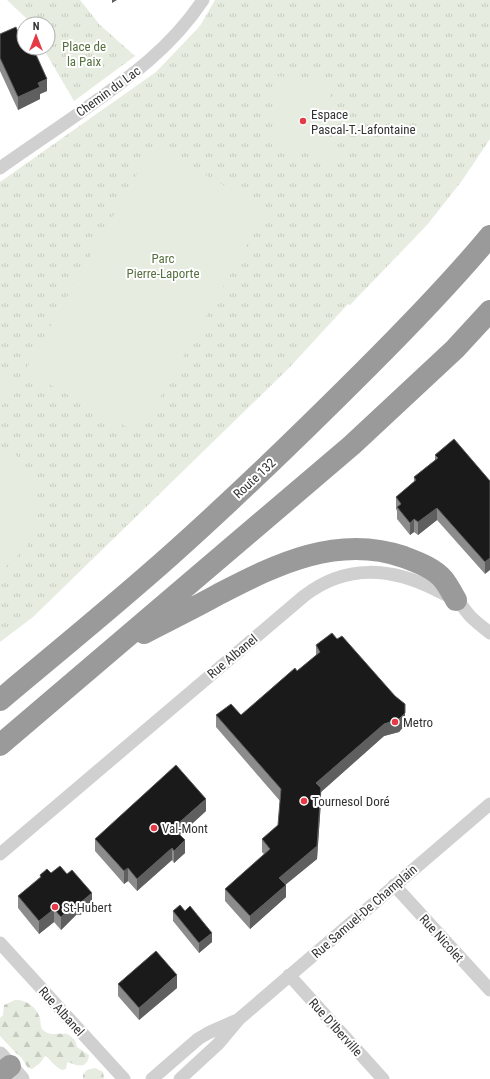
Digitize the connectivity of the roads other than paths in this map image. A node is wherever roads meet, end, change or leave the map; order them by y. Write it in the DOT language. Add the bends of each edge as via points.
graph roads {
  1 [pos="203,0"];
  2 [pos="0,168"];
  3 [pos="490,236"];
  4 [pos="490,311"];
  5 [pos="456,600"];
  6 [pos="489,628"];
  7 [pos="112,649"];
  8 [pos="0,700"];
  9 [pos="0,745"];
  10 [pos="490,804"];
  11 [pos="0,854"];
  12 [pos="394,885"];
  13 [pos="0,943"];
  14 [pos="289,976"];
  15 [pos="490,990"];
  16 [pos="239,1019"];
  17 [pos="124,1079"];
  18 [pos="152,1079"];
  19 [pos="180,1079"];
  20 [pos="383,1079"];
  1 -- 2 [label="street, Chemin du Lac" via="186,23 151,59"];
  3 -- 8 [label="highway, Route 132" via="422,312 267,465 170,555"];
  4 -- 7 [label="highway" via="455,349 356,440"];
  5 -- 6 [label="street, Rue Albanel" via="475,621"];
  5 -- 7 [label="highway" via="443,579 415,561 370,549 332,550 300,558 257,574"];
  5 -- 11 [label="street, Rue Albanel" via="411,579 374,572 336,578 320,585"];
  7 -- 9 [label="highway"];
  10 -- 12 [label="street, Rue Samuel-De Champlain"];
  12 -- 14 [label="street, Rue Samuel-De Champlain"];
  12 -- 15 [label="street, Rue Nicolet"];
  13 -- 17 [label="street, Rue Albanel"];
  14 -- 16 [label="street, Rue Samuel-De Champlain"];
  14 -- 20 [label="street, Rue D'Iberville"];
  16 -- 18 [label="street, Rue Samuel-De Champlain" via="198,1039"];
  16 -- 19 [label="street, Rue Samuel-De Champlain" via="218,1044"];
}
